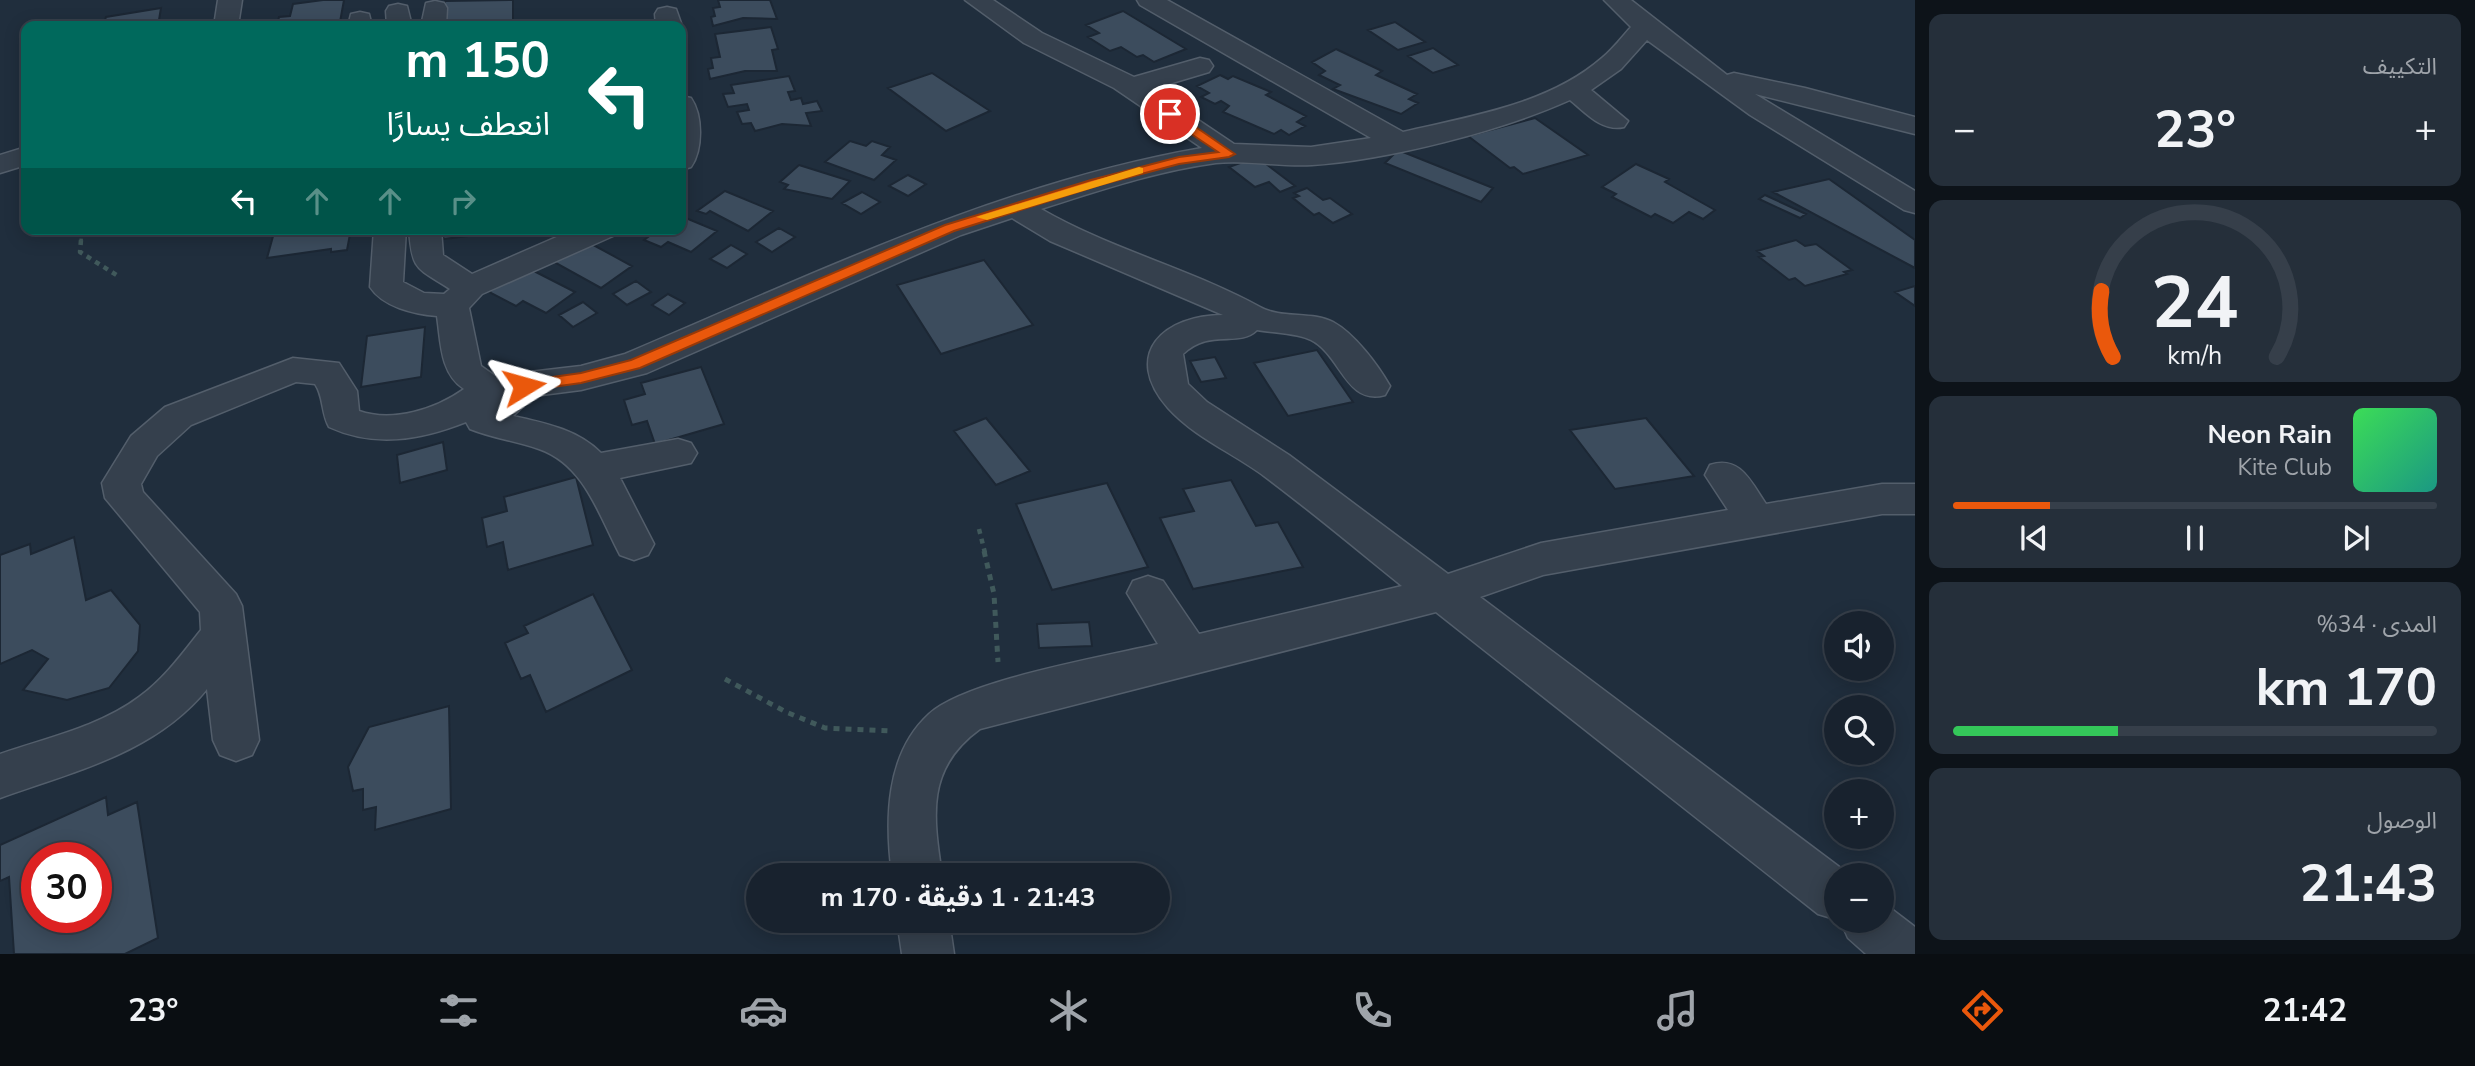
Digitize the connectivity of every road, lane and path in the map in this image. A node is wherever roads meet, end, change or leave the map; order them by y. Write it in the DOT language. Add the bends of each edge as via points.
graph roads {
  1 [pos="230,0"];
  2 [pos="977,0"];
  3 [pos="1205,0"];
  4 [pos="1616,0"];
  5 [pos="1161,6"];
  6 [pos="227,21"];
  7 [pos="1645,27"];
  8 [pos="1200,66"];
  9 [pos="1716,78"];
  10 [pos="1131,88"];
  11 [pos="1573,89"];
  12 [pos="1614,121"];
  13 [pos="1915,126"];
  14 [pos="1399,142"];
  15 [pos="1229,154"];
  16 [pos="21,158"];
  17 [pos="0,164"];
  18 [pos="1915,204"];
  19 [pos="1016,207"];
  20 [pos="81,235"];
  21 [pos="390,235"];
  22 [pos="425,235"];
  23 [pos="589,235"];
  24 [pos="118,276"];
  25 [pos="461,296"];
  26 [pos="1250,317"];
  27 [pos="1372,386"];
  28 [pos="506,388"];
  29 [pos="678,453"];
  30 [pos="592,469"];
  31 [pos="1724,475"];
  32 [pos="1915,499"];
  33 [pos="1757,521"];
  34 [pos="979,529"];
  35 [pos="634,544"];
  36 [pos="1148,593"];
  37 [pos="1443,593"];
  38 [pos="223,635"];
  39 [pos="1188,655"];
  40 [pos="725,679"];
  41 [pos="1000,702"];
  42 [pos="236,740"];
  43 [pos="919,766"];
  44 [pos="0,776"];
  45 [pos="916,863"];
  46 [pos="1824,888"];
  47 [pos="925,933"];
  48 [pos="1882,933"];
  49 [pos="928,954"];
  50 [pos="1907,954"];
  1 -- 6 [label="street"];
  2 -- 10 [label="street" via="1033,38"];
  3 -- 5 [label="street"];
  4 -- 7 [label="street"];
  5 -- 14 [label="street"];
  7 -- 9 [label="street"];
  7 -- 11 [label="street" via="1612,63"];
  8 -- 10 [label="street"];
  9 -- 13 [label="street"];
  9 -- 18 [label="street"];
  10 -- 15 [label="street"];
  11 -- 12 [label="street"];
  11 -- 14 [label="street" via="1518,113"];
  14 -- 15 [label="street" via="1311,156"];
  15 -- 19 [label="street" via="1179,160"];
  16 -- 17 [label="street"];
  19 -- 26 [label="street" via="1061,234"];
  19 -- 28 [label="street" via="950,228 635,364 581,378"];
  20 -- 24 [label="path" via="80,252"];
  21 -- 25 [label="street" via="386,287 418,303"];
  22 -- 25 [label="street" via="427,259"];
  23 -- 25 [label="street"];
  25 -- 28 [label="street" via="464,372"];
  26 -- 27 [label="street" via="1321,330"];
  26 -- 37 [label="street" via="1240,327 1198,328 1177,337 1166,351 1166,373 1175,393"];
  28 -- 30 [label="street" via="483,420 515,433 552,439 573,449"];
  28 -- 38 [label="street" via="454,413 388,428 357,427 342,418 338,391 326,372 293,370 178,416 144,446 121,483 125,498 221,606"];
  29 -- 30 [label="street"];
  30 -- 35 [label="street"];
  31 -- 33 [label="street"];
  32 -- 33 [label="street" via="1882,499"];
  33 -- 37 [label="street" via="1541,559"];
  34 -- 41 [label="path" via="994,594"];
  36 -- 39 [label="street"];
  37 -- 39 [label="street"];
  37 -- 46 [label="street"];
  38 -- 42 [label="street"];
  38 -- 44 [label="street" via="194,673 147,717"];
  39 -- 41 [label="street"];
  40 -- 43 [label="path" via="825,728 849,732 874,727 912,735"];
  41 -- 43 [label="street" via="963,716 936,738"];
  43 -- 45 [label="street" via="913,821"];
  47 -- 49 [label="street"];
  48 -- 50 [label="street"];
}
